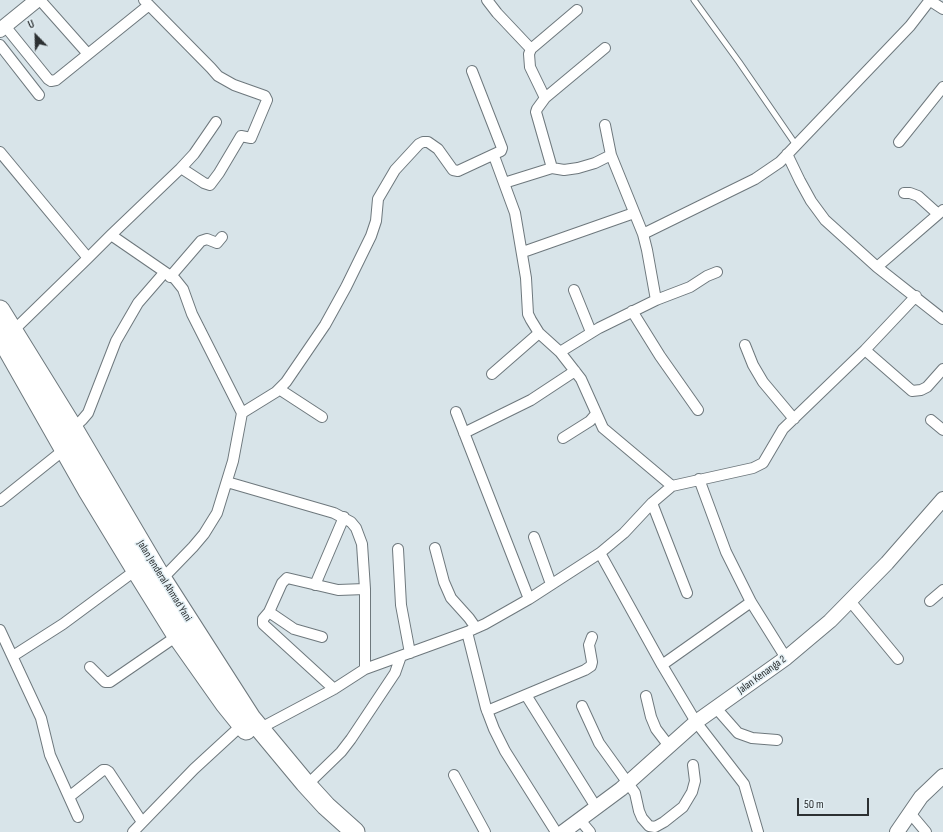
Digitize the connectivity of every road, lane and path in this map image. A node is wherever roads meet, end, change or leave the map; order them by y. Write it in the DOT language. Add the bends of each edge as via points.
graph roads {
  1 [pos="39,0"];
  2 [pos="487,0"];
  3 [pos="694,0"];
  4 [pos="930,0"];
  5 [pos="146,3"];
  6 [pos="943,9"];
  7 [pos="578,10"];
  8 [pos="3,28"];
  9 [pos="0,45"];
  10 [pos="605,48"];
  11 [pos="531,49"];
  12 [pos="88,54"];
  13 [pos="472,71"];
  14 [pos="943,87"];
  15 [pos="39,95"];
  16 [pos="545,98"];
  17 [pos="216,122"];
  18 [pos="605,125"];
  19 [pos="899,142"];
  20 [pos="796,145"];
  21 [pos="0,152"];
  22 [pos="788,154"];
  23 [pos="611,155"];
  24 [pos="494,156"];
  25 [pos="184,166"];
  26 [pos="552,168"];
  27 [pos="504,183"];
  28 [pos="904,193"];
  29 [pos="941,212"];
  30 [pos="634,213"];
  31 [pos="643,234"];
  32 [pos="111,235"];
  33 [pos="222,237"];
  34 [pos="523,252"];
  35 [pos="88,258"];
  36 [pos="877,267"];
  37 [pos="717,272"];
  38 [pos="167,275"];
  39 [pos="574,290"];
  40 [pos="916,296"];
  41 [pos="656,300"];
  42 [pos="0,310"];
  43 [pos="632,311"];
  44 [pos="943,319"];
  45 [pos="592,332"];
  46 [pos="539,333"];
  47 [pos="4,339"];
  48 [pos="745,345"];
  49 [pos="865,350"];
  50 [pos="560,352"];
  51 [pos="943,369"];
  52 [pos="574,371"];
  53 [pos="492,374"];
  54 [pos="279,389"];
  55 [pos="698,410"];
  56 [pos="456,412"];
  57 [pos="242,413"];
  58 [pos="596,414"];
  59 [pos="322,417"];
  60 [pos="794,419"];
  61 [pos="931,420"];
  62 [pos="73,428"];
  63 [pos="943,430"];
  64 [pos="464,433"];
  65 [pos="563,438"];
  66 [pos="65,449"];
  67 [pos="699,479"];
  68 [pos="227,482"];
  69 [pos="672,486"];
  70 [pos="943,499"];
  71 [pos="0,501"];
  72 [pos="652,503"];
  73 [pos="344,517"];
  74 [pos="534,537"];
  75 [pos="435,548"];
  76 [pos="398,549"];
  77 [pos="600,553"];
  78 [pos="136,570"];
  79 [pos="162,579"];
  80 [pos="551,584"];
  81 [pos="315,585"];
  82 [pos="365,589"];
  83 [pos="943,590"];
  84 [pos="687,592"];
  85 [pos="529,599"];
  86 [pos="850,601"];
  87 [pos="930,601"];
  88 [pos="751,602"];
  89 [pos="269,612"];
  90 [pos="0,630"];
  91 [pos="471,630"];
  92 [pos="322,637"];
  93 [pos="592,637"];
  94 [pos="186,638"];
  95 [pos="406,655"];
  96 [pos="13,656"];
  97 [pos="786,658"];
  98 [pos="898,659"];
  99 [pos="662,665"];
  100 [pos="90,667"];
  101 [pos="365,669"];
  102 [pos="334,689"];
  103 [pos="526,695"];
  104 [pos="646,696"];
  105 [pos="582,706"];
  106 [pos="716,708"];
  107 [pos="487,711"];
  108 [pos="696,722"];
  109 [pos="251,727"];
  110 [pos="777,740"];
  111 [pos="669,746"];
  112 [pos="693,765"];
  113 [pos="454,775"];
  114 [pos="943,776"];
  115 [pos="628,782"];
  116 [pos="307,785"];
  117 [pos="69,797"];
  118 [pos="596,807"];
  119 [pos="910,813"];
  120 [pos="78,817"];
  121 [pos="580,820"];
  122 [pos="142,822"];
  123 [pos="133,832"];
  124 [pos="340,832"];
  125 [pos="355,832"];
  126 [pos="485,832"];
  127 [pos="556,832"];
  128 [pos="563,832"];
  129 [pos="590,832"];
  130 [pos="758,832"];
  131 [pos="897,832"];
  132 [pos="926,832"];
  1 -- 8 [label="main road"];
  1 -- 12 [label="street"];
  2 -- 11 [label="street"];
  3 -- 20 [label="lane"];
  4 -- 6 [label="street"];
  4 -- 20 [label="street" via="910,26"];
  5 -- 12 [label="street"];
  5 -- 25 [label="street" via="218,76 234,85 265,96 267,100 252,138 241,136 210,185"];
  7 -- 11 [label="street"];
  8 -- 12 [label="street" via="51,81 56,80"];
  9 -- 15 [label="street"];
  10 -- 16 [label="street"];
  11 -- 16 [label="street" via="530,67"];
  13 -- 24 [label="street" via="502,148 500,153"];
  14 -- 19 [label="street"];
  16 -- 26 [label="street" via="536,112"];
  17 -- 25 [label="street"];
  18 -- 23 [label="street"];
  20 -- 22 [label="street"];
  21 -- 35 [label="street"];
  22 -- 31 [label="street" via="755,179"];
  22 -- 36 [label="street" via="811,201 825,220"];
  23 -- 26 [label="street" via="595,164 578,168"];
  23 -- 30 [label="street"];
  24 -- 27 [label="street"];
  24 -- 54 [label="street" via="458,171 453,170 438,149 428,142 423,142 406,158 395,170 378,199 376,221 371,236 346,287 325,324"];
  25 -- 32 [label="street"];
  26 -- 27 [label="street"];
  27 -- 34 [label="street" via="515,213"];
  28 -- 29 [label="street" via="918,196"];
  29 -- 36 [label="street"];
  30 -- 31 [label="street"];
  30 -- 34 [label="street"];
  31 -- 41 [label="street"];
  32 -- 35 [label="street"];
  32 -- 38 [label="street"];
  33 -- 38 [label="street" via="217,243 207,239 201,241"];
  34 -- 46 [label="street" via="528,314"];
  35 -- 47 [label="street"];
  36 -- 40 [label="street"];
  37 -- 41 [label="street" via="685,289"];
  38 -- 57 [label="street" via="175,279 182,289"];
  38 -- 62 [label="street" via="138,303 116,341 88,413"];
  39 -- 45 [label="street"];
  40 -- 44 [label="street"];
  40 -- 49 [label="street"];
  41 -- 43 [label="street"];
  42 -- 47 [label="highway, Jalan Jenderal Ahmad Yani"];
  43 -- 45 [label="street"];
  43 -- 55 [label="street"];
  45 -- 50 [label="street"];
  46 -- 50 [label="street"];
  46 -- 53 [label="street"];
  47 -- 62 [label="highway, Jalan Jenderal Ahmad Yani"];
  47 -- 66 [label="highway, Jalan Jenderal Ahmad Yani"];
  48 -- 60 [label="street" via="763,382"];
  49 -- 51 [label="street" via="912,390 922,390"];
  49 -- 60 [label="street"];
  50 -- 52 [label="street"];
  52 -- 58 [label="street" via="585,386"];
  52 -- 64 [label="street" via="531,400"];
  54 -- 57 [label="street"];
  54 -- 59 [label="street"];
  56 -- 64 [label="street"];
  57 -- 68 [label="street"];
  58 -- 65 [label="street" via="590,421"];
  58 -- 69 [label="street" via="608,433"];
  60 -- 67 [label="street" via="780,433 763,463 753,468"];
  61 -- 63 [label="street"];
  62 -- 79 [label="highway, Jalan Jenderal Ahmad Yani"];
  64 -- 85 [label="street"];
  66 -- 71 [label="street"];
  66 -- 78 [label="highway, Jalan Jenderal Ahmad Yani"];
  67 -- 69 [label="street"];
  67 -- 88 [label="street" via="726,552"];
  68 -- 73 [label="street"];
  68 -- 79 [label="street" via="217,513 204,534"];
  69 -- 72 [label="street"];
  70 -- 86 [label="main road, Jalan Kenanga 2"];
  72 -- 77 [label="street" via="624,533"];
  72 -- 84 [label="street"];
  73 -- 81 [label="street"];
  73 -- 82 [label="street" via="351,522 360,536"];
  74 -- 80 [label="street"];
  75 -- 91 [label="street" via="451,598 469,618"];
  76 -- 95 [label="street"];
  77 -- 80 [label="street"];
  77 -- 99 [label="street"];
  78 -- 94 [label="highway, Jalan Jenderal Ahmad Yani"];
  78 -- 96 [label="street" via="63,624"];
  79 -- 94 [label="highway, Jalan Jenderal Ahmad Yani"];
  80 -- 85 [label="street"];
  81 -- 82 [label="street" via="343,591"];
  81 -- 89 [label="street" via="285,579"];
  82 -- 101 [label="street"];
  83 -- 87 [label="street"];
  85 -- 91 [label="street"];
  86 -- 97 [label="main road, Jalan Kenanga 2"];
  86 -- 98 [label="street"];
  88 -- 97 [label="street"];
  88 -- 99 [label="street"];
  89 -- 92 [label="street" via="294,629"];
  89 -- 102 [label="street" via="263,624"];
  90 -- 96 [label="street"];
  91 -- 95 [label="street"];
  91 -- 107 [label="street"];
  93 -- 103 [label="street" via="589,645 591,666"];
  94 -- 100 [label="street" via="110,682 105,682"];
  94 -- 109 [label="highway, Jalan Jenderal Ahmad Yani"];
  95 -- 101 [label="street"];
  95 -- 116 [label="street" via="351,739"];
  96 -- 117 [label="street" via="41,718 50,756"];
  97 -- 106 [label="main road, Jalan Kenanga 2"];
  99 -- 108 [label="street"];
  101 -- 102 [label="street"];
  102 -- 109 [label="street"];
  103 -- 107 [label="street"];
  103 -- 118 [label="street"];
  104 -- 111 [label="street" via="656,729"];
  105 -- 115 [label="street" via="607,757"];
  106 -- 108 [label="main road, Jalan Kenanga 2"];
  106 -- 110 [label="street" via="738,733 752,738"];
  107 -- 127 [label="street" via="505,751"];
  108 -- 111 [label="main road, Jalan Kenanga 2"];
  108 -- 130 [label="street" via="744,784"];
  109 -- 116 [label="highway, Jalan Jenderal Ahmad Yani"];
  109 -- 122 [label="street" via="194,769"];
  109 -- 124 [label="highway, Jalan Jenderal Ahmad Yani" via="280,770"];
  111 -- 115 [label="main road, Jalan Kenanga 2"];
  112 -- 115 [label="street" via="695,781 683,807 655,827 649,826 642,818 635,793"];
  113 -- 126 [label="street"];
  114 -- 119 [label="main road" via="920,797"];
  115 -- 118 [label="main road, Jalan Kenanga 2"];
  116 -- 125 [label="highway, Jalan Jenderal Ahmad Yani"];
  117 -- 120 [label="street"];
  117 -- 122 [label="street" via="106,770"];
  118 -- 121 [label="main road, Jalan Kenanga 2"];
  119 -- 131 [label="main road"];
  119 -- 132 [label="street"];
  121 -- 128 [label="main road, Jalan Kenanga 2"];
  121 -- 129 [label="street"];
  122 -- 123 [label="street"];
}
